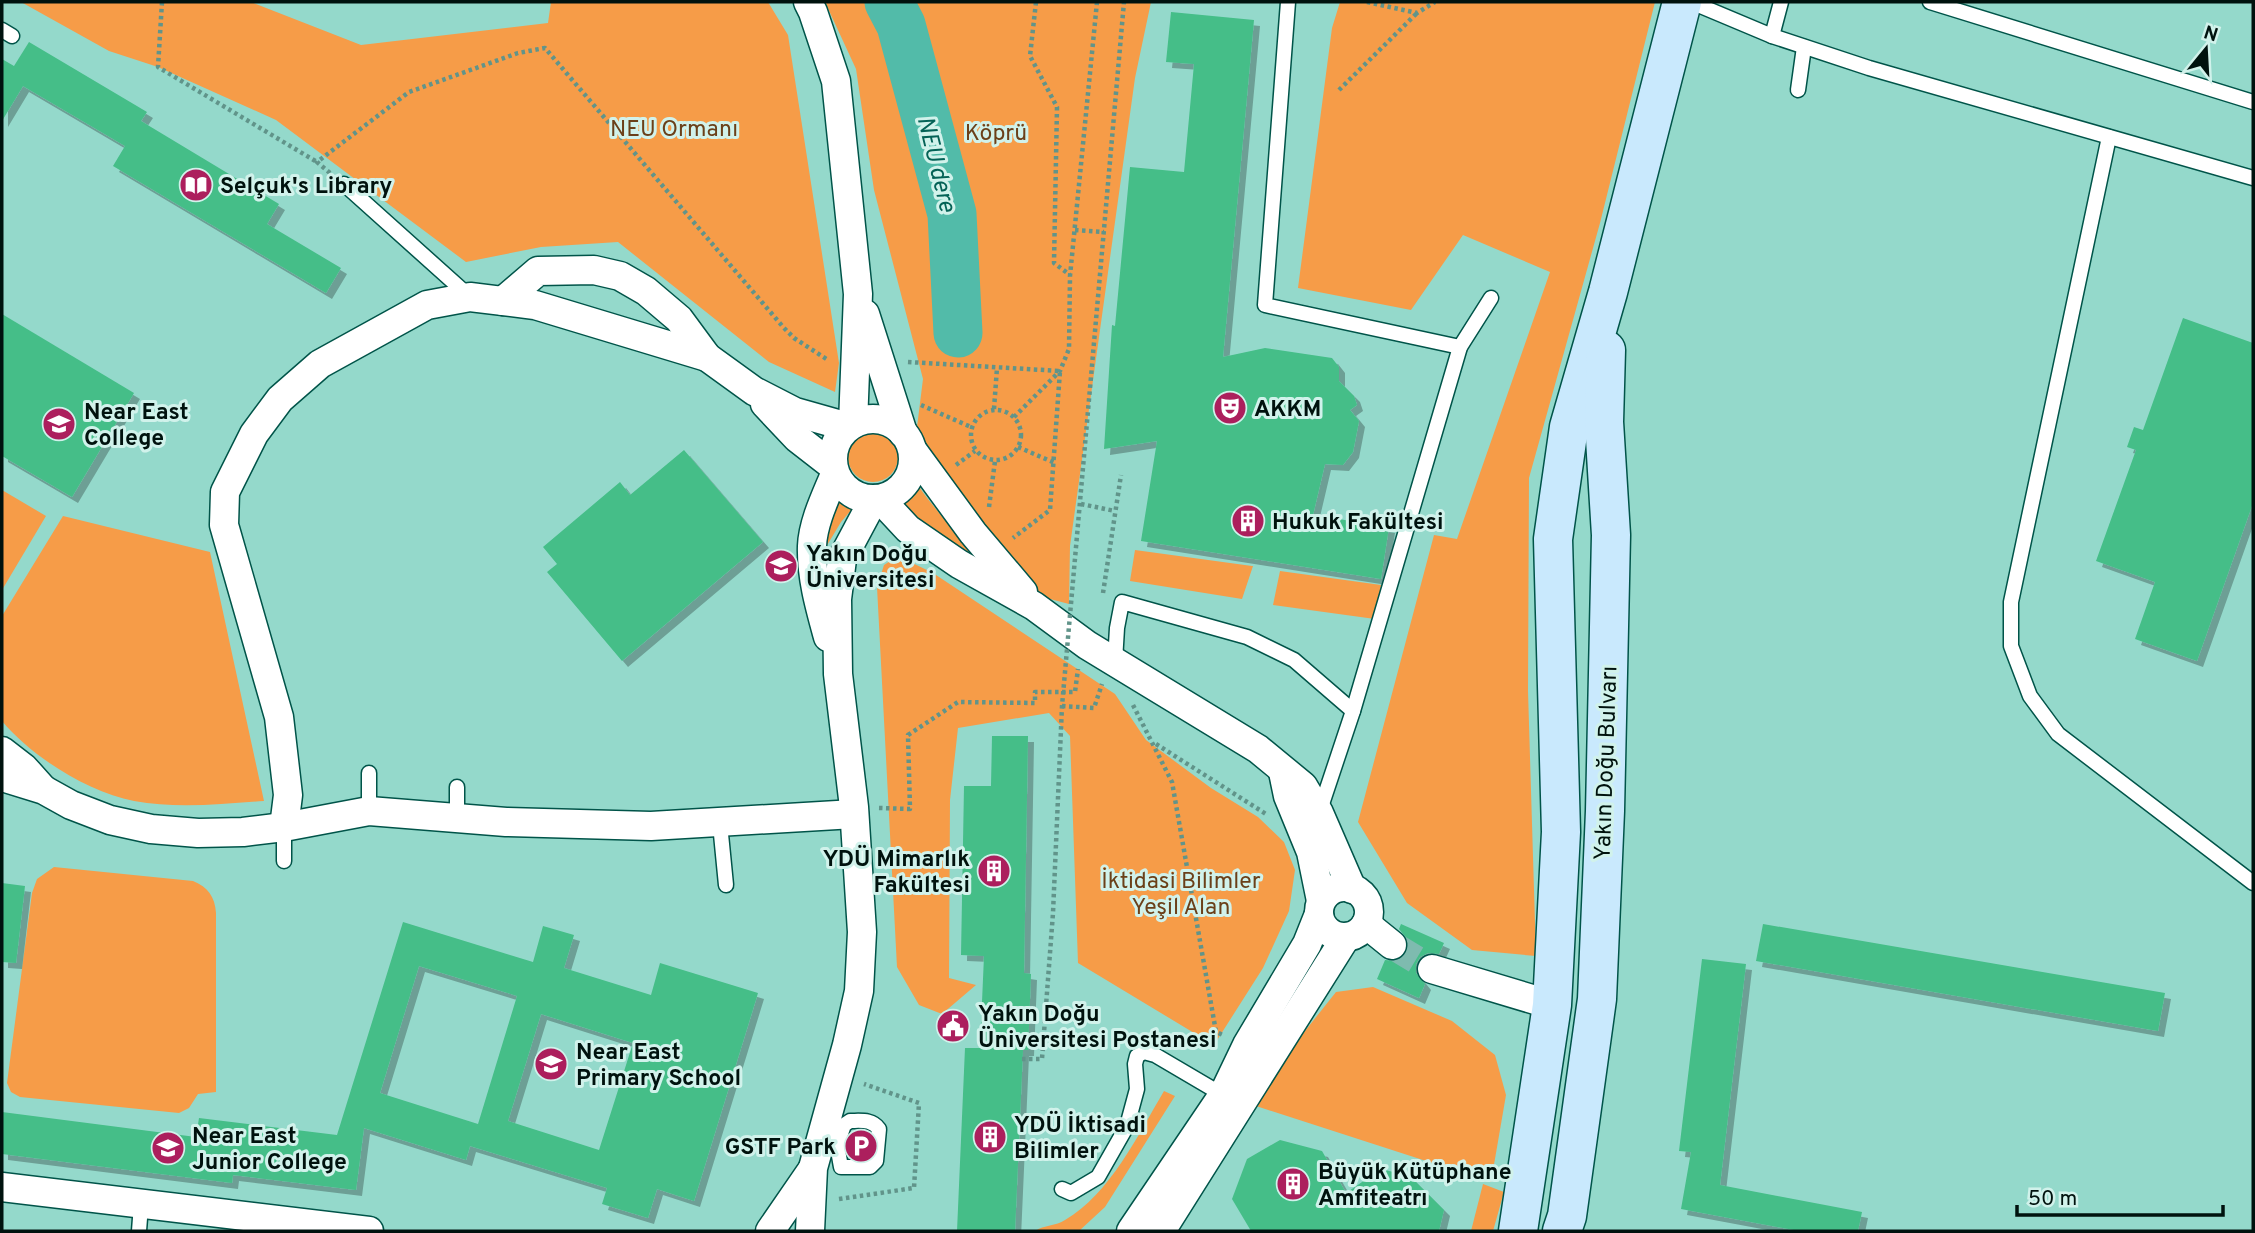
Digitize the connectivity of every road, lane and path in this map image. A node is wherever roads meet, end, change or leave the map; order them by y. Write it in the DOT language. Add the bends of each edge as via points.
graph roads {
  1 [pos="162,2"];
  2 [pos="808,2"];
  3 [pos="1036,2"];
  4 [pos="1097,2"];
  5 [pos="1124,2"];
  6 [pos="1288,2"];
  7 [pos="1367,2"];
  8 [pos="1435,2"];
  9 [pos="1682,2"];
  10 [pos="1691,2"];
  11 [pos="1781,2"];
  12 [pos="1930,2"];
  13 [pos="1417,13"];
  14 [pos="1772,36"];
  15 [pos="1804,47"];
  16 [pos="1339,90"];
  17 [pos="1797,90"];
  18 [pos="2253,102"];
  19 [pos="2109,137"];
  20 [pos="317,162"];
  21 [pos="2253,178"];
  22 [pos="344,184"];
  23 [pos="1075,230"];
  24 [pos="1104,232"];
  25 [pos="1070,276"];
  26 [pos="1608,292"];
  27 [pos="858,295"];
  28 [pos="470,297"];
  29 [pos="1491,298"];
  30 [pos="503,301"];
  31 [pos="1460,347"];
  32 [pos="707,357"];
  33 [pos="899,361"];
  34 [pos="997,368"];
  35 [pos="1060,371"];
  36 [pos="857,372"];
  37 [pos="754,391"];
  38 [pos="914,402"];
  39 [pos="994,409"];
  40 [pos="1014,417"];
  41 [pos="850,426"];
  42 [pos="971,427"];
  43 [pos="908,442"];
  44 [pos="1018,447"];
  45 [pos="975,451"];
  46 [pos="995,461"];
  47 [pos="1055,463"];
  48 [pos="834,470"];
  49 [pos="946,473"];
  50 [pos="1121,475"];
  51 [pos="877,499"];
  52 [pos="1080,504"];
  53 [pos="1115,512"];
  54 [pos="988,518"];
  55 [pos="1009,541"];
  56 [pos="1102,600"];
  57 [pos="1034,606"];
  58 [pos="1079,660"];
  59 [pos="838,674"];
  60 [pos="1115,674"];
  61 [pos="1132,703"];
  62 [pos="1062,706"];
  63 [pos="1353,711"];
  64 [pos="1154,743"];
  65 [pos="2,751"];
  66 [pos="369,773"];
  67 [pos="2,777"];
  68 [pos="1285,783"];
  69 [pos="457,787"];
  70 [pos="44,790"];
  71 [pos="854,810"];
  72 [pos="369,811"];
  73 [pos="1318,813"];
  74 [pos="457,818"];
  75 [pos="720,824"];
  76 [pos="284,827"];
  77 [pos="284,860"];
  78 [pos="2253,883"];
  79 [pos="726,885"];
  80 [pos="1352,889"];
  81 [pos="1320,908"];
  82 [pos="1356,930"];
  83 [pos="1392,945"];
  84 [pos="1432,969"];
  85 [pos="1552,1005"];
  86 [pos="1247,1045"];
  87 [pos="1022,1059"];
  88 [pos="1223,1095"];
  89 [pos="813,1168"];
  90 [pos="2,1187"];
  91 [pos="1062,1189"];
  92 [pos="140,1218"];
  93 [pos="369,1231"];
  94 [pos="770,1231"];
  95 [pos="810,1231"];
  96 [pos="1131,1231"];
  97 [pos="1161,1231"];
  98 [pos="1518,1231"];
  99 [pos="1562,1231"];
  1 -- 20 [label="path" via="158,67"];
  2 -- 27 [label="street" via="835,81"];
  3 -- 25 [label="path" via="1030,56 1057,107 1054,263"];
  4 -- 23 [label="path"];
  5 -- 24 [label="path, bridge"];
  6 -- 31 [label="lane" via="1265,305"];
  7 -- 13 [label="path"];
  8 -- 13 [label="path"];
  9 -- 26 [label="main road"];
  10 -- 14 [label="lane"];
  11 -- 14 [label="lane"];
  12 -- 18 [label="lane"];
  13 -- 16 [label="path"];
  14 -- 15 [label="lane"];
  15 -- 17 [label="lane"];
  15 -- 19 [label="lane"];
  19 -- 21 [label="lane"];
  19 -- 78 [label="lane" via="2011,602 2011,646 2031,695 2058,734"];
  20 -- 22 [label="path"];
  20 -- 36 [label="path" via="409,92 518,52 545,48 789,333 842,370"];
  22 -- 28 [label="lane"];
  23 -- 24 [label="path"];
  23 -- 25 [label="path"];
  24 -- 52 [label="path, bridge"];
  25 -- 35 [label="path" via="1069,349"];
  26 -- 85 [label="main road" via="1569,427 1553,539 1561,832"];
  26 -- 99 [label="main road, Yakın Doğu Bulvarı" via="1604,422 1611,535 1597,999"];
  27 -- 36 [label="street"];
  27 -- 43 [label="street"];
  28 -- 30 [label="street"];
  28 -- 76 [label="street" via="427,305 320,364 280,398 254,434 225,492 224,525 279,717 288,795"];
  29 -- 31 [label="lane"];
  30 -- 32 [label="street" via="535,305"];
  30 -- 32 [label="street" via="538,271 594,270 620,276 679,319"];
  31 -- 63 [label="lane"];
  32 -- 37 [label="street"];
  33 -- 34 [label="path"];
  34 -- 35 [label="path"];
  34 -- 39 [label="path"];
  35 -- 40 [label="path"];
  35 -- 47 [label="path"];
  36 -- 41 [label="street"];
  37 -- 41 [label="street" via="795,412"];
  37 -- 48 [label="street"];
  38 -- 42 [label="path"];
  39 -- 40 [label="path"];
  39 -- 42 [label="path" via="980,415"];
  40 -- 44 [label="path" via="1020,427"];
  41 -- 43 [label="street" via="880,419 893,424"];
  41 -- 48 [label="street" via="835,445"];
  42 -- 45 [label="path"];
  43 -- 51 [label="street" via="913,464 909,476 902,487"];
  43 -- 57 [label="street" via="973,533"];
  44 -- 46 [label="path" via="1008,458"];
  44 -- 47 [label="path"];
  45 -- 46 [label="path"];
  45 -- 49 [label="path"];
  46 -- 54 [label="path"];
  47 -- 55 [label="path" via="1050,510"];
  48 -- 51 [label="street" via="850,492"];
  48 -- 59 [label="street" via="812,545 816,595"];
  50 -- 53 [label="path"];
  51 -- 57 [label="street" via="959,564"];
  51 -- 59 [label="street" via="842,559"];
  52 -- 53 [label="path"];
  52 -- 62 [label="path, bridge"];
  53 -- 56 [label="path"];
  57 -- 60 [label="street" via="1087,645"];
  58 -- 71 [label="path" via="1075,692 1035,692 1035,703 958,702 908,735 910,809"];
  59 -- 71 [label="street"];
  60 -- 62 [label="path" via="1103,680 1094,708"];
  60 -- 63 [label="lane" via="1122,602 1247,637 1294,660"];
  60 -- 68 [label="street" via="1258,749"];
  61 -- 64 [label="path"];
  62 -- 87 [label="path, bridge" via="1042,1059"];
  63 -- 73 [label="lane"];
  64 -- 68 [label="path" via="1266,814"];
  64 -- 86 [label="path" via="1172,782 1216,1032"];
  65 -- 70 [label="street"];
  66 -- 72 [label="lane"];
  67 -- 70 [label="street"];
  68 -- 73 [label="street" via="1303,786"];
  68 -- 81 [label="street" via="1311,852"];
  69 -- 74 [label="lane"];
  70 -- 76 [label="street" via="110,820 151,829 198,833"];
  71 -- 75 [label="street"];
  71 -- 89 [label="street" via="862,932 859,991 829,1141"];
  72 -- 74 [label="street"];
  72 -- 76 [label="street"];
  73 -- 80 [label="street"];
  74 -- 75 [label="street" via="586,826"];
  75 -- 79 [label="lane"];
  76 -- 77 [label="lane"];
  80 -- 81 [label="street" via="1337,888 1325,895"];
  80 -- 82 [label="street" via="1365,899 1369,915"];
  81 -- 82 [label="street" via="1321,921 1331,933"];
  81 -- 86 [label="street" via="1307,944"];
  82 -- 83 [label="street"];
  82 -- 97 [label="street"];
  84 -- 85 [label="street"];
  85 -- 98 [label="main road"];
  86 -- 88 [label="street"];
  88 -- 91 [label="lane" via="1156,1055 1144,1052 1137,1056 1137,1089 1127,1126 1098,1177 1071,1193"];
  88 -- 96 [label="street"];
  89 -- 94 [label="street"];
  89 -- 95 [label="street"];
  90 -- 92 [label="street"];
  92 -- 93 [label="street"];
}
